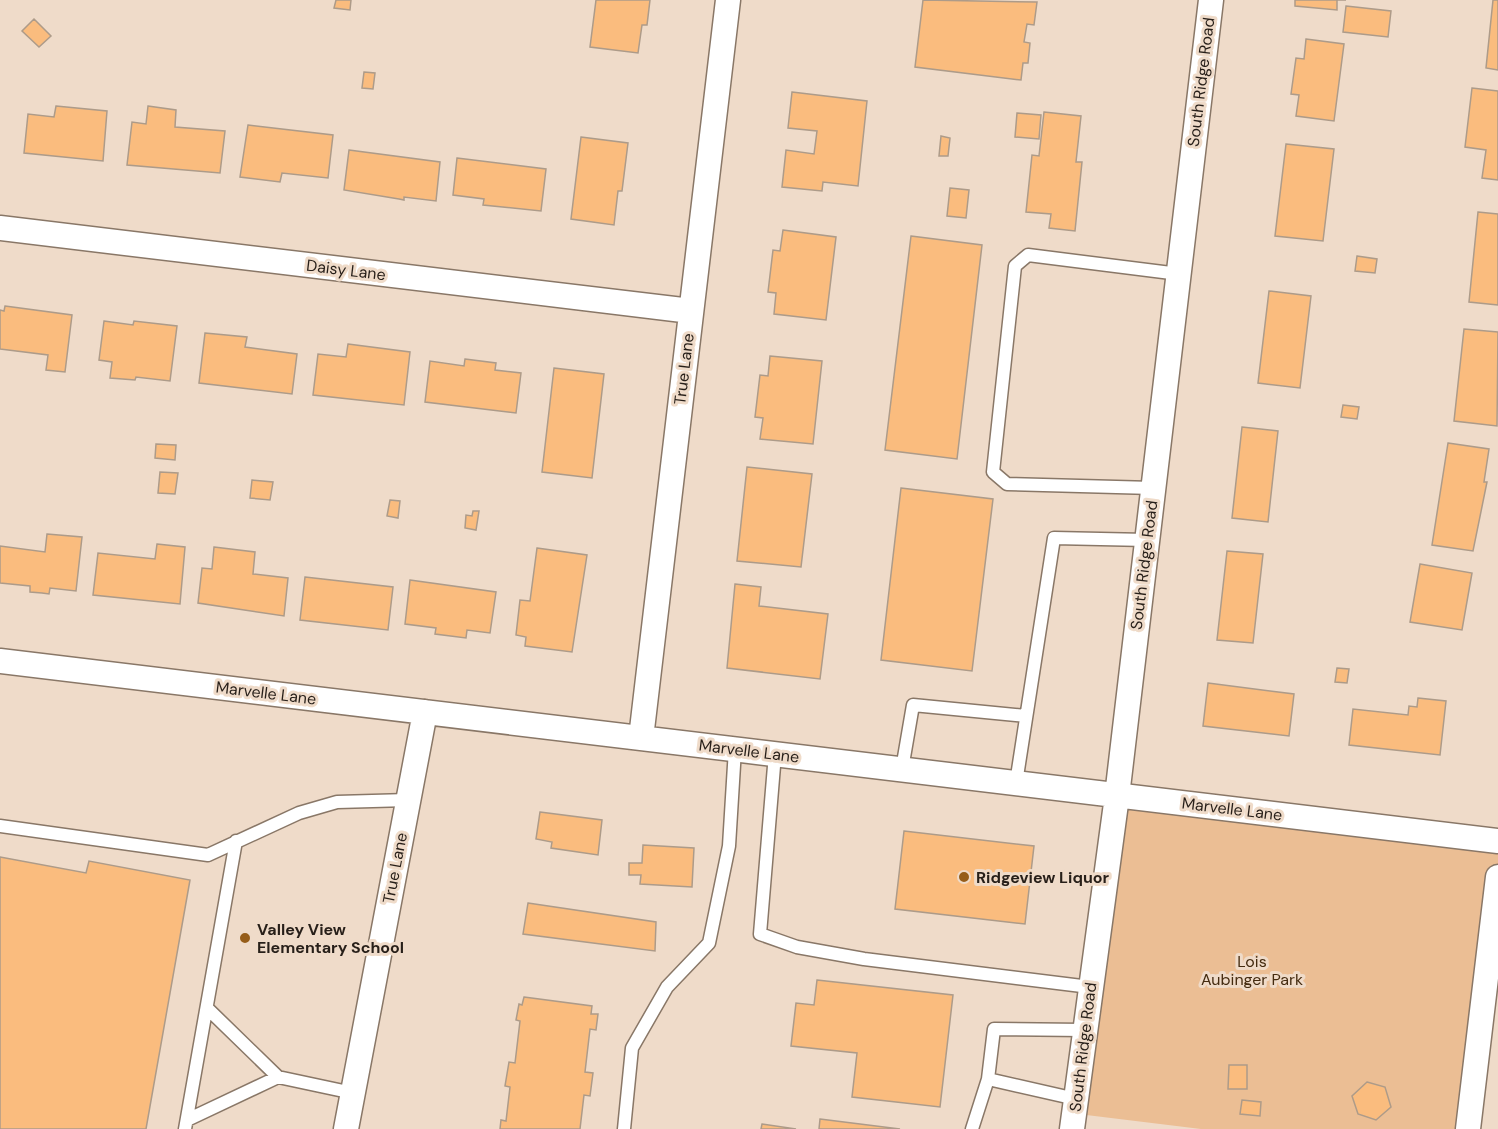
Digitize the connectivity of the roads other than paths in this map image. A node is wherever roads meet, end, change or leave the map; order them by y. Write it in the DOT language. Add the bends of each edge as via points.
graph roads {
  1 [pos="728,0"];
  2 [pos="1211,0"];
  3 [pos="0,228"];
  4 [pos="1179,274"];
  5 [pos="691,311"];
  6 [pos="1153,488"];
  7 [pos="1147,540"];
  8 [pos="0,661"];
  9 [pos="425,712"];
  10 [pos="1026,716"];
  11 [pos="641,738"];
  12 [pos="735,749"];
  13 [pos="775,754"];
  14 [pos="902,769"];
  15 [pos="1016,783"];
  16 [pos="1117,796"];
  17 [pos="408,800"];
  18 [pos="0,826"];
  19 [pos="236,841"];
  20 [pos="1498,841"];
  21 [pos="1498,877"];
  22 [pos="1090,987"];
  23 [pos="207,1008"];
  24 [pos="1084,1030"];
  25 [pos="278,1077"];
  26 [pos="988,1079"];
  27 [pos="353,1093"];
  28 [pos="1076,1099"];
  29 [pos="186,1124"];
  30 [pos="346,1129"];
  31 [pos="624,1129"];
  32 [pos="972,1129"];
  33 [pos="1072,1129"];
  34 [pos="1468,1129"];
  1 -- 5 [label="street, True Lane"];
  2 -- 4 [label="street, South Ridge Road"];
  3 -- 5 [label="street, Daisy Lane"];
  4 -- 6 [label="street, South Ridge Road"];
  4 -- 6 [label="lane" via="1028,255 1015,266 993,472 1007,484"];
  5 -- 11 [label="street, True Lane"];
  6 -- 7 [label="street, South Ridge Road"];
  7 -- 10 [label="lane" via="1054,538"];
  7 -- 16 [label="street, South Ridge Road"];
  8 -- 9 [label="street, Marvelle Lane"];
  9 -- 11 [label="street, Marvelle Lane"];
  9 -- 17 [label="street, True Lane"];
  10 -- 14 [label="lane" via="913,705"];
  10 -- 15 [label="lane"];
  11 -- 12 [label="street, Marvelle Lane"];
  12 -- 13 [label="street, Marvelle Lane"];
  12 -- 31 [label="lane" via="729,846 710,943 667,987 632,1048"];
  13 -- 14 [label="street, Marvelle Lane"];
  13 -- 22 [label="lane" via="760,934 797,947 864,958"];
  14 -- 15 [label="street, Marvelle Lane"];
  15 -- 16 [label="street, Marvelle Lane"];
  16 -- 20 [label="street, Marvelle Lane"];
  16 -- 22 [label="street, South Ridge Road"];
  17 -- 19 [label="lane" via="337,802 299,813"];
  17 -- 27 [label="street, True Lane"];
  18 -- 19 [label="lane" via="208,855"];
  19 -- 23 [label="lane"];
  21 -- 34 [label="street"];
  22 -- 24 [label="street, South Ridge Road"];
  23 -- 25 [label="lane"];
  23 -- 29 [label="lane"];
  24 -- 26 [label="lane" via="993,1029"];
  24 -- 28 [label="street, South Ridge Road"];
  25 -- 27 [label="lane"];
  25 -- 29 [label="lane"];
  26 -- 28 [label="lane"];
  26 -- 32 [label="lane"];
  27 -- 30 [label="street, True Lane"];
  28 -- 33 [label="street, South Ridge Road"];
}
